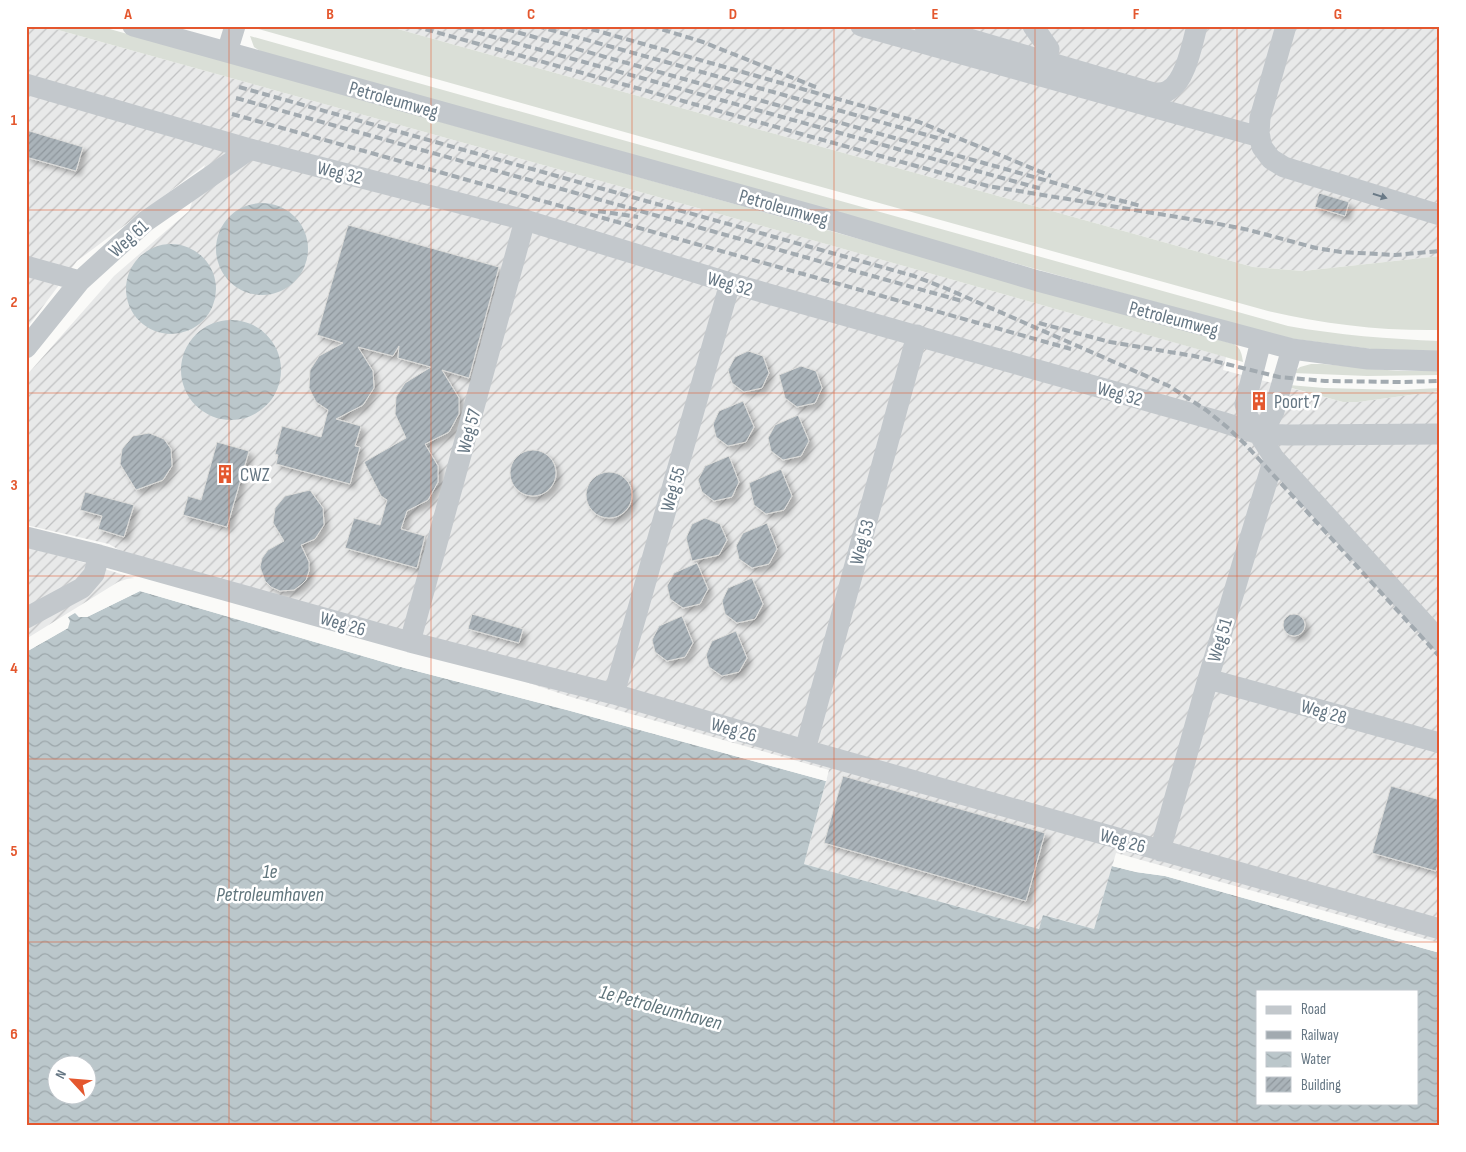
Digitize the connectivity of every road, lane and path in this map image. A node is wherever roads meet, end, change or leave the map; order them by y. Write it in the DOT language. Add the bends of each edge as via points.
graph roads {
  1 [pos="133,26"];
  2 [pos="235,26"];
  3 [pos="861,26"];
  4 [pos="925,26"];
  5 [pos="1032,26"];
  6 [pos="1197,26"];
  7 [pos="1286,26"];
  8 [pos="227,52"];
  9 [pos="1046,61"];
  10 [pos="26,84"];
  11 [pos="1260,137"];
  12 [pos="250,149"];
  13 [pos="1440,215"];
  14 [pos="525,220"];
  15 [pos="26,266"];
  16 [pos="80,281"];
  17 [pos="730,283"];
  18 [pos="917,335"];
  19 [pos="1261,341"];
  20 [pos="26,348"];
  21 [pos="1292,349"];
  22 [pos="1440,361"];
  23 [pos="1258,434"];
  24 [pos="1440,434"];
  25 [pos="1274,458"];
  26 [pos="26,536"];
  27 [pos="99,555"];
  28 [pos="26,618"];
  29 [pos="410,642"];
  30 [pos="1440,642"];
  31 [pos="1208,679"];
  32 [pos="614,694"];
  33 [pos="1440,743"];
  34 [pos="805,750"];
  35 [pos="1160,851"];
  36 [pos="1440,929"];
  1 -- 8 [label="street, Petroleumweg"];
  2 -- 8 [label="street"];
  3 -- 11 [label="street"];
  4 -- 9 [label="street"];
  5 -- 9 [label="street" via="1049,49"];
  6 -- 9 [label="street" via="1183,72 1171,90 1163,93"];
  7 -- 11 [label="street" via="1260,118"];
  8 -- 19 [label="street, Petroleumweg"];
  10 -- 12 [label="street, Weg 32"];
  11 -- 13 [label="street, one-way" via="1262,147 1271,159 1284,166"];
  12 -- 14 [label="street, Weg 32"];
  12 -- 16 [label="street, Weg 61" via="146,221"];
  14 -- 17 [label="street, Weg 32"];
  14 -- 29 [label="street, Weg 57"];
  15 -- 16 [label="street"];
  16 -- 20 [label="street, Weg 61"];
  17 -- 18 [label="street, Weg 32"];
  17 -- 32 [label="street, Weg 55"];
  18 -- 23 [label="street, Weg 32"];
  18 -- 34 [label="street, Weg 53"];
  19 -- 21 [label="street, Petroleumweg"];
  19 -- 23 [label="street" via="1245,404"];
  21 -- 22 [label="street, Petroleumweg" via="1368,359"];
  21 -- 23 [label="street" via="1274,411"];
  23 -- 24 [label="street, Weg 32"];
  23 -- 25 [label="street"];
  25 -- 30 [label="street"];
  25 -- 31 [label="street, Weg 51"];
  26 -- 27 [label="street, Weg 26"];
  27 -- 28 [label="street" via="94,574 82,588"];
  27 -- 29 [label="street, Weg 26"];
  29 -- 32 [label="street, Weg 26"];
  31 -- 33 [label="street, Weg 28"];
  31 -- 35 [label="street, Weg 51"];
  32 -- 34 [label="street, Weg 26"];
  34 -- 35 [label="street, Weg 26"];
  35 -- 36 [label="street, Weg 26"];
}
